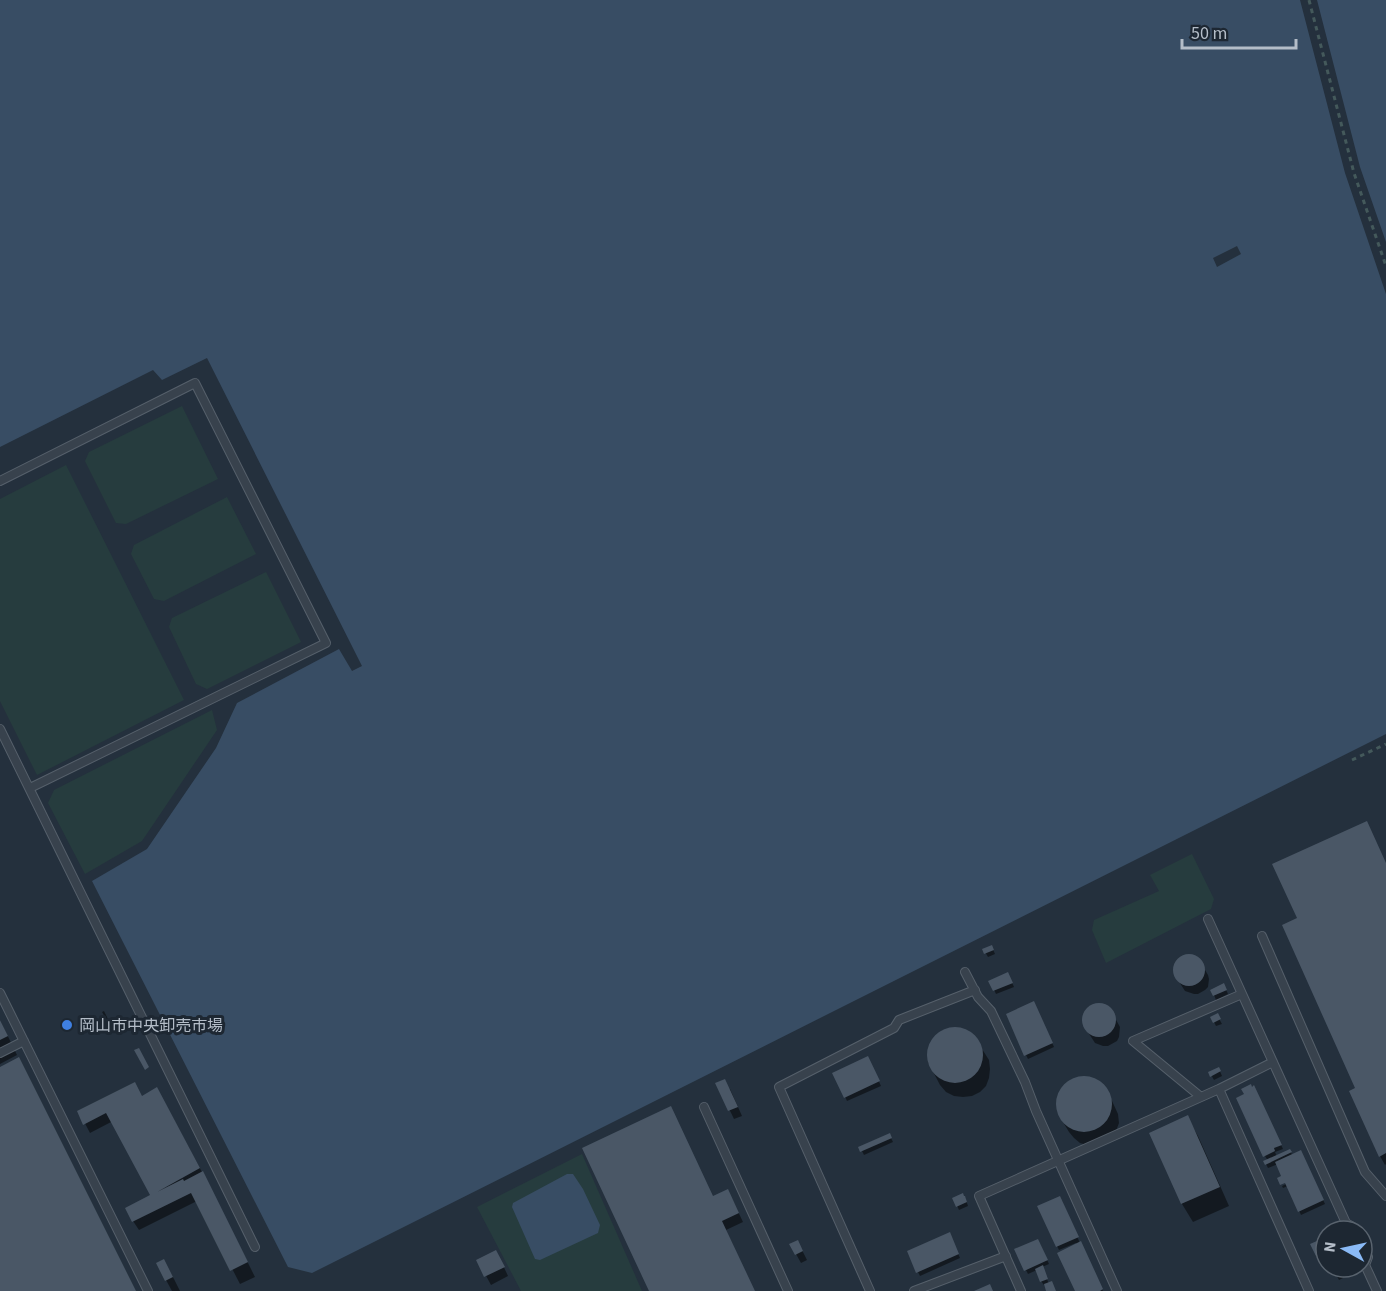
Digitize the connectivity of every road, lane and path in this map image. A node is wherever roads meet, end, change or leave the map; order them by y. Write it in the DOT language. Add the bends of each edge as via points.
graph roads {
  1 [pos="1309,0"];
  2 [pos="1386,266"];
  3 [pos="0,481"];
  4 [pos="0,729"];
  5 [pos="1386,744"];
  6 [pos="1352,760"];
  7 [pos="30,788"];
  8 [pos="1208,919"];
  9 [pos="1262,936"];
  10 [pos="965,972"];
  11 [pos="975,990"];
  12 [pos="0,993"];
  13 [pos="1242,994"];
  14 [pos="24,1041"];
  15 [pos="0,1053"];
  16 [pos="1273,1062"];
  17 [pos="1219,1089"];
  18 [pos="1201,1097"];
  19 [pos="704,1107"];
  20 [pos="1058,1161"];
  21 [pos="1386,1196"];
  22 [pos="1344,1219"];
  23 [pos="255,1247"];
  24 [pos="1006,1256"];
  25 [pos="148,1291"];
  26 [pos="788,1291"];
  27 [pos="870,1291"];
  28 [pos="914,1291"];
  29 [pos="1021,1291"];
  30 [pos="1117,1291"];
  31 [pos="1309,1291"];
  1 -- 2 [label="path" via="1354,172"];
  3 -- 7 [label="lane" via="195,383 326,643"];
  4 -- 7 [label="lane"];
  5 -- 6 [label="path"];
  7 -- 23 [label="lane"];
  8 -- 13 [label="lane"];
  9 -- 21 [label="lane" via="1365,1172"];
  10 -- 11 [label="lane"];
  11 -- 20 [label="lane" via="991,1011"];
  11 -- 27 [label="lane" via="899,1020 894,1028 779,1087"];
  12 -- 14 [label="lane"];
  13 -- 16 [label="lane"];
  13 -- 18 [label="lane" via="1133,1041"];
  14 -- 15 [label="lane"];
  14 -- 25 [label="lane"];
  16 -- 17 [label="lane"];
  16 -- 22 [label="lane"];
  17 -- 18 [label="lane"];
  17 -- 31 [label="lane"];
  18 -- 20 [label="lane"];
  19 -- 26 [label="lane"];
  20 -- 24 [label="lane" via="979,1196"];
  20 -- 30 [label="lane"];
  24 -- 28 [label="lane"];
  24 -- 29 [label="lane"];
}
